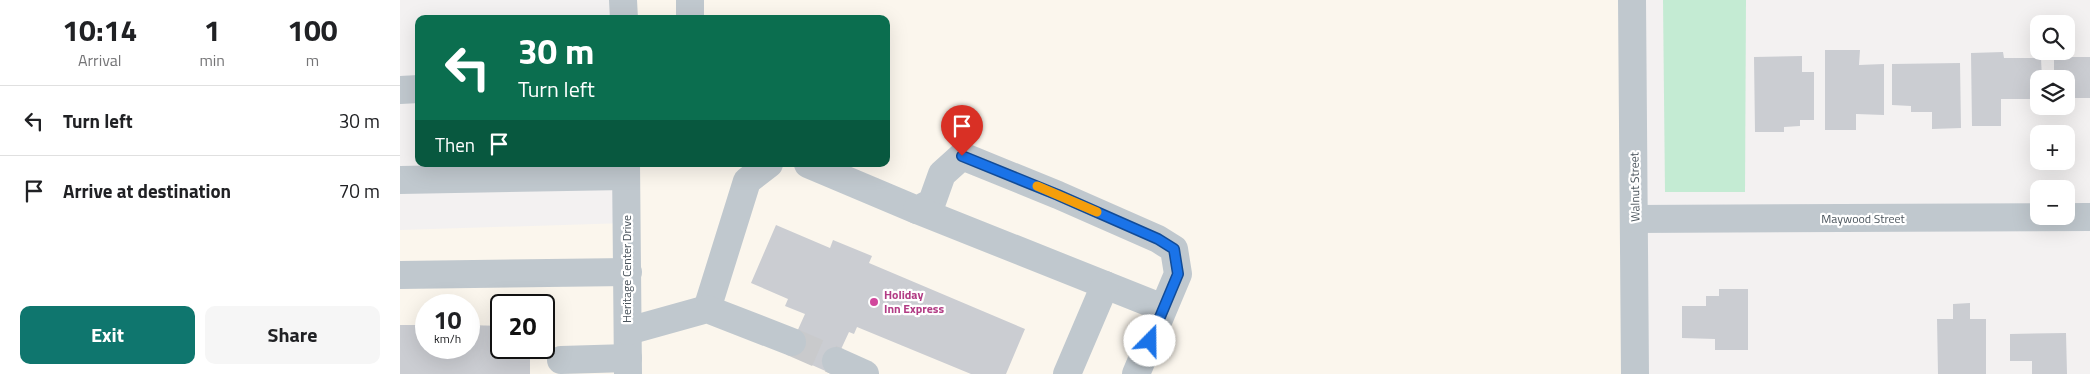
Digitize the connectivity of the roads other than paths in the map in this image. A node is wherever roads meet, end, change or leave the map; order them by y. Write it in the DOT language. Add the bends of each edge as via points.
graph roads {
  1 [pos="623,0"];
  2 [pos="690,0"];
  3 [pos="1632,0"];
  4 [pos="624,15"];
  5 [pos="690,15"];
  6 [pos="415,89"];
  7 [pos="400,90"];
  8 [pos="765,167"];
  9 [pos="815,167"];
  10 [pos="626,170"];
  11 [pos="400,180"];
  12 [pos="917,210"];
  13 [pos="2090,217"];
  14 [pos="1635,218"];
  15 [pos="628,272"];
  16 [pos="400,275"];
  17 [pos="1104,285"];
  18 [pos="1163,308"];
  19 [pos="707,309"];
  20 [pos="628,331"];
  21 [pos="792,342"];
  22 [pos="570,358"];
  23 [pos="836,361"];
  24 [pos="628,366"];
  25 [pos="865,374"];
  26 [pos="1067,374"];
  27 [pos="1136,374"];
  28 [pos="1635,374"];
  1 -- 4 [label="street"];
  2 -- 5 [label="street"];
  3 -- 14 [label="street, Walnut Street"];
  6 -- 7 [label="street"];
  8 -- 19 [label="street" via="747,181"];
  9 -- 12 [label="street"];
  10 -- 11 [label="street"];
  10 -- 15 [label="street, Heritage Center Drive"];
  12 -- 17 [label="street"];
  12 -- 18 [label="street" via="932,202 942,174 962,156 970,159 1104,215 1174,249 1178,274"];
  13 -- 14 [label="street, Maywood Street"];
  14 -- 28 [label="street, Walnut Street"];
  15 -- 16 [label="street"];
  15 -- 20 [label="street, Heritage Center Drive"];
  17 -- 18 [label="street"];
  17 -- 26 [label="street"];
  18 -- 27 [label="street"];
  19 -- 20 [label="street"];
  19 -- 21 [label="street"];
  20 -- 24 [label="street, Heritage Center Drive"];
  22 -- 24 [label="street"];
  23 -- 25 [label="street"];
}
